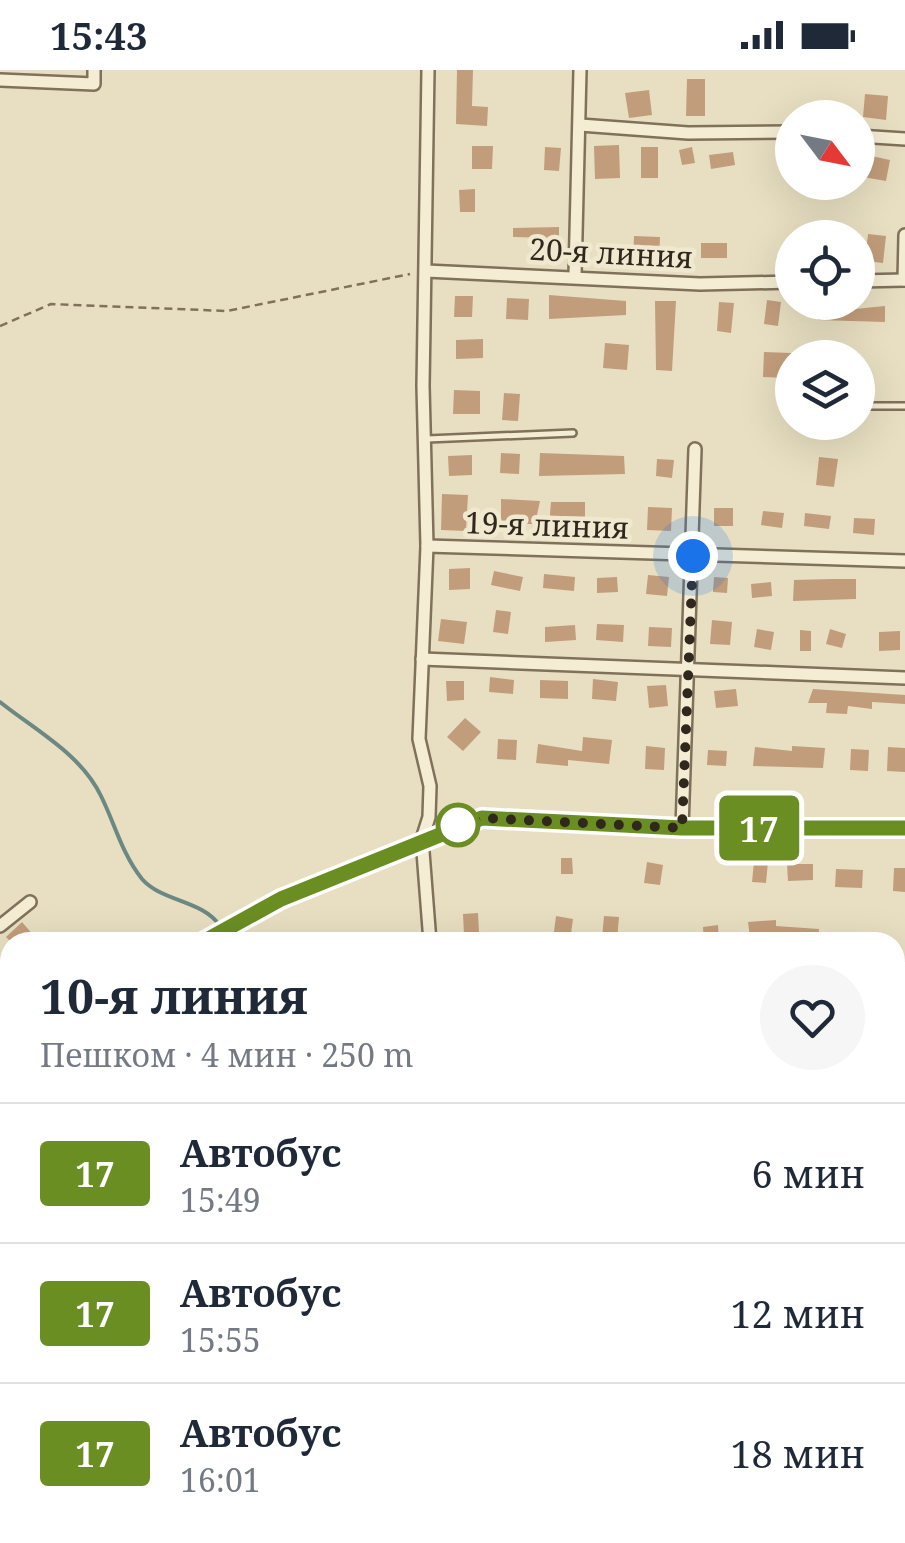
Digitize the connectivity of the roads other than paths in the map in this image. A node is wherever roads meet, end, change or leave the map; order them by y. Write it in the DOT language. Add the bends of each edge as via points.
graph roads {
  1 [pos="428,70"];
  2 [pos="580,70"];
  3 [pos="94,77"];
  4 [pos="0,80"];
  5 [pos="580,125"];
  6 [pos="775,132"];
  7 [pos="875,137"];
  8 [pos="905,139"];
  9 [pos="905,235"];
  10 [pos="426,271"];
  11 [pos="575,275"];
  12 [pos="904,280"];
  13 [pos="875,281"];
  14 [pos="775,282"];
  15 [pos="875,406"];
  16 [pos="905,406"];
  17 [pos="572,432"];
  18 [pos="424,439"];
  19 [pos="696,450"];
  20 [pos="427,546"];
  21 [pos="693,556"];
  22 [pos="905,562"];
  23 [pos="422,659"];
  24 [pos="690,668"];
  25 [pos="905,678"];
  26 [pos="682,828"];
  27 [pos="905,828"];
  28 [pos="422,839"];
  29 [pos="30,902"];
  30 [pos="0,926"];
  31 [pos="220,932"];
  32 [pos="429,932"];
  1 -- 10 [label="street"];
  2 -- 5 [label="street"];
  3 -- 4 [label="street"];
  5 -- 6 [label="street"];
  5 -- 11 [label="street"];
  7 -- 8 [label="street"];
  9 -- 12 [label="street"];
  10 -- 11 [label="street, 20-я линия"];
  10 -- 18 [label="street"];
  11 -- 14 [label="street, 20-я линия"];
  12 -- 13 [label="street"];
  15 -- 16 [label="lane"];
  17 -- 18 [label="lane"];
  18 -- 20 [label="street"];
  19 -- 21 [label="street"];
  20 -- 21 [label="street, 19-я линия"];
  20 -- 23 [label="street"];
  21 -- 22 [label="street, 19-я линия"];
  21 -- 24 [label="street"];
  23 -- 24 [label="street"];
  23 -- 28 [label="street" via="419,740 430,786"];
  24 -- 25 [label="street"];
  24 -- 26 [label="street"];
  26 -- 27 [label="street"];
  26 -- 28 [label="street" via="482,818"];
  28 -- 31 [label="street"];
  28 -- 32 [label="street"];
  29 -- 30 [label="street"];
}
